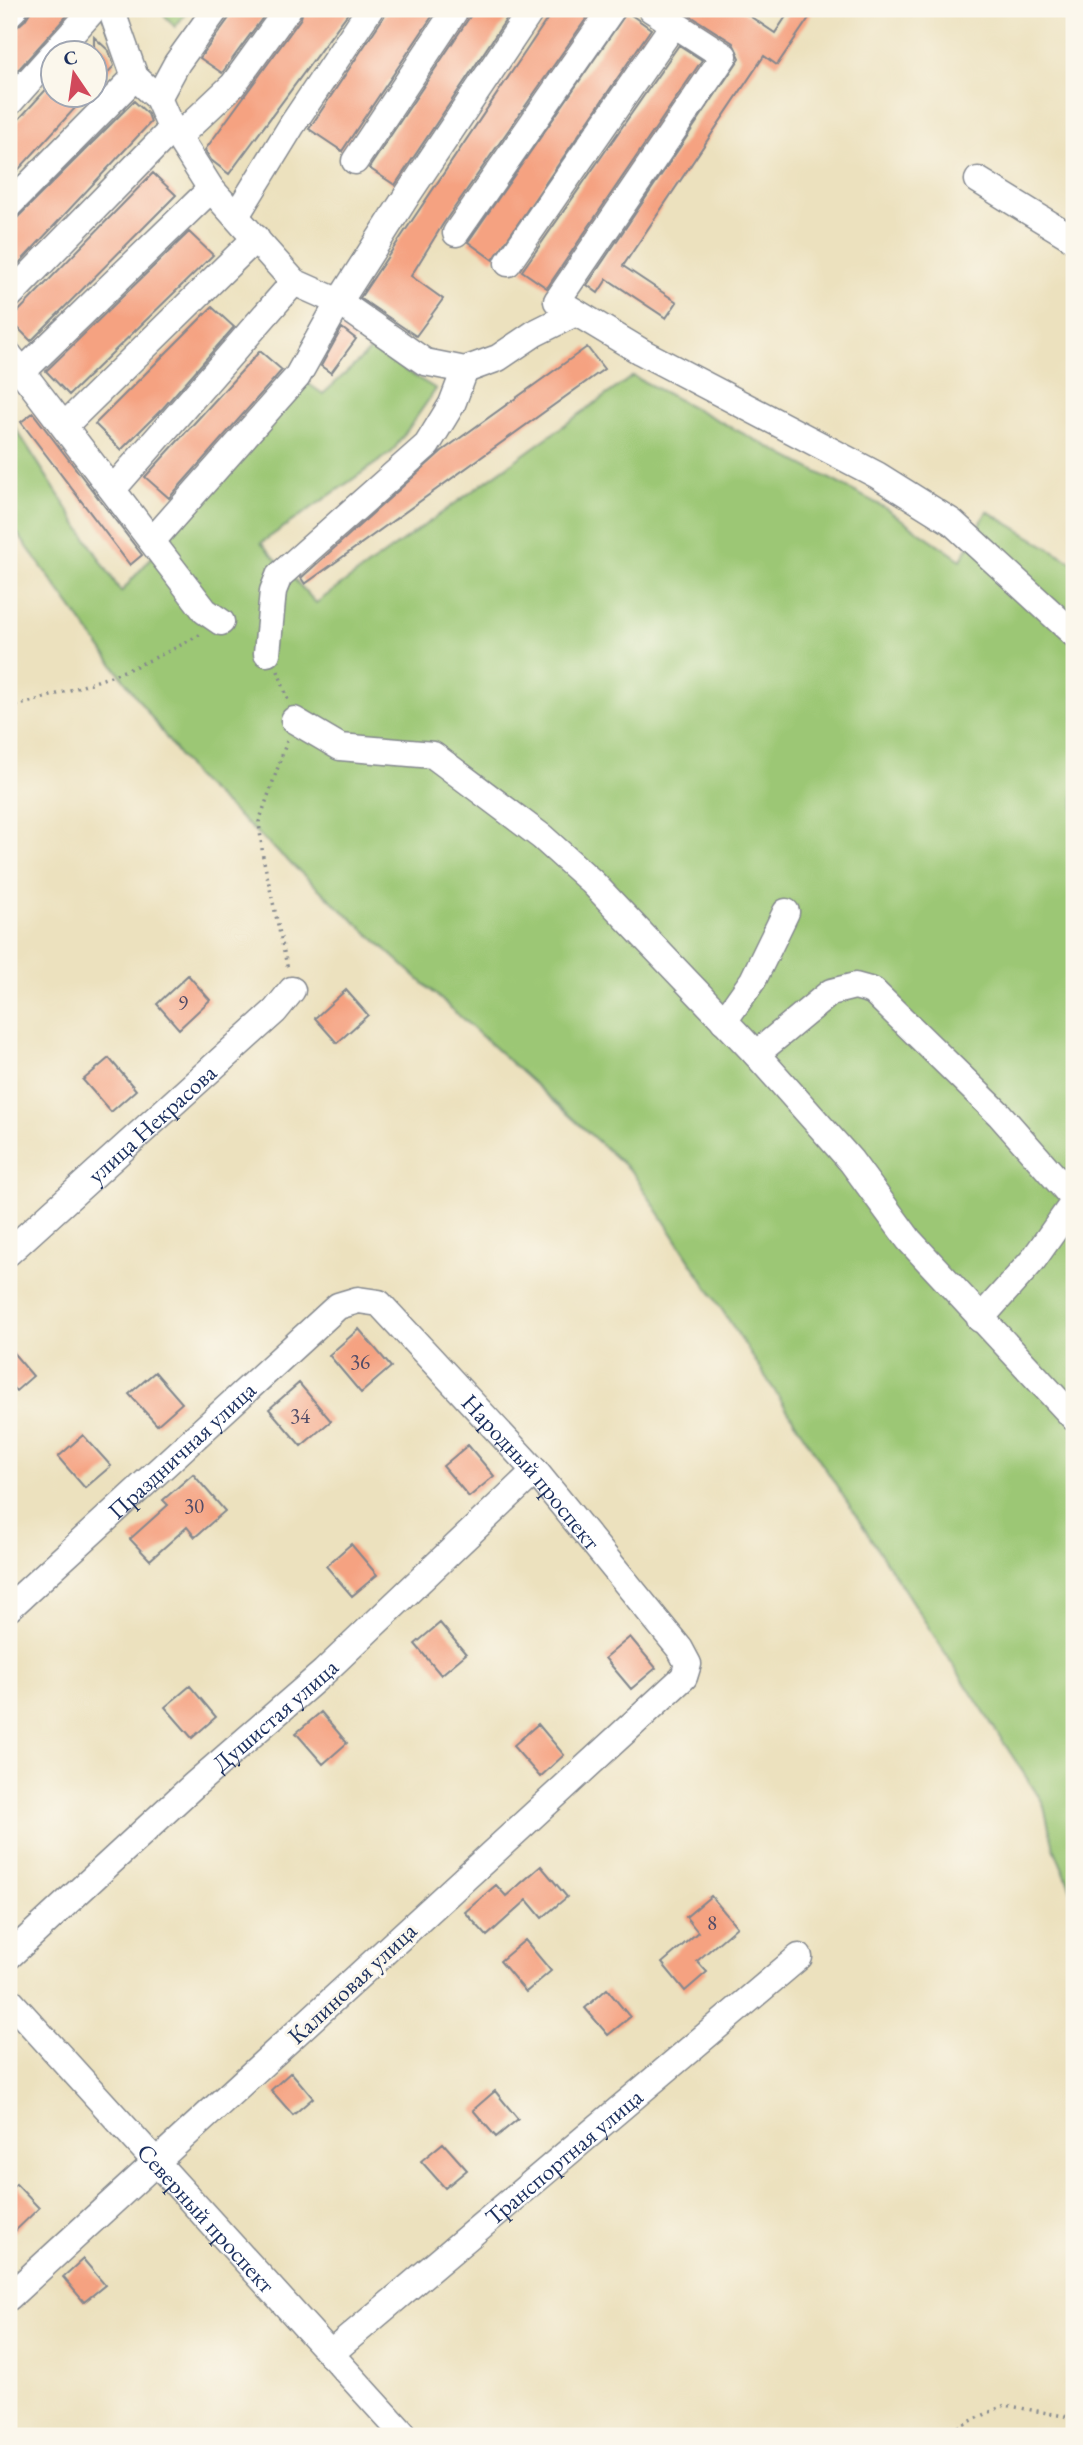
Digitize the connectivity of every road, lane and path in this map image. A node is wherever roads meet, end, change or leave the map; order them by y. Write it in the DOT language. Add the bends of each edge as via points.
graph roads {
  1 [pos="14,9"];
  2 [pos="94,9"];
  3 [pos="111,9"];
  4 [pos="216,9"];
  5 [pos="288,9"];
  6 [pos="370,9"];
  7 [pos="456,9"];
  8 [pos="532,9"];
  9 [pos="612,9"];
  10 [pos="651,9"];
  11 [pos="9,14"];
  12 [pos="674,24"];
  13 [pos="68,38"];
  14 [pos="38,71"];
  15 [pos="135,77"];
  16 [pos="158,98"];
  17 [pos="9,103"];
  18 [pos="176,132"];
  19 [pos="355,160"];
  20 [pos="978,180"];
  21 [pos="211,189"];
  22 [pos="9,205"];
  23 [pos="236,216"];
  24 [pos="456,233"];
  25 [pos="256,238"];
  26 [pos="1074,239"];
  27 [pos="508,263"];
  28 [pos="294,282"];
  29 [pos="9,296"];
  30 [pos="339,302"];
  31 [pos="575,313"];
  32 [pos="15,364"];
  33 [pos="465,370"];
  34 [pos="65,426"];
  35 [pos="113,489"];
  36 [pos="152,541"];
  37 [pos="221,622"];
  38 [pos="1074,634"];
  39 [pos="267,653"];
  40 [pos="9,708"];
  41 [pos="294,720"];
  42 [pos="786,912"];
  43 [pos="292,990"];
  44 [pos="724,1021"];
  45 [pos="756,1055"];
  46 [pos="1074,1201"];
  47 [pos="9,1252"];
  48 [pos="358,1300"];
  49 [pos="980,1319"];
  50 [pos="1074,1418"];
  51 [pos="535,1471"];
  52 [pos="9,1608"];
  53 [pos="688,1664"];
  54 [pos="9,1955"];
  55 [pos="799,1957"];
  56 [pos="9,2000"];
  57 [pos="157,2164"];
  58 [pos="9,2297"];
  59 [pos="330,2354"];
  60 [pos="1074,2418"];
  61 [pos="405,2436"];
  62 [pos="939,2436"];
  1 -- 11 [label="street"];
  2 -- 13 [label="street"];
  3 -- 15 [label="street"];
  4 -- 16 [label="street"];
  5 -- 18 [label="street" via="233,85"];
  6 -- 23 [label="street"];
  7 -- 19 [label="street"];
  8 -- 30 [label="street"];
  9 -- 24 [label="street"];
  10 -- 12 [label="street"];
  12 -- 27 [label="street"];
  12 -- 31 [label="street" via="724,56 557,301"];
  14 -- 17 [label="street"];
  15 -- 16 [label="street"];
  15 -- 22 [label="street"];
  16 -- 18 [label="street"];
  18 -- 21 [label="street"];
  18 -- 29 [label="street"];
  20 -- 26 [label="street"];
  21 -- 23 [label="street"];
  21 -- 32 [label="street"];
  23 -- 25 [label="street"];
  25 -- 28 [label="street"];
  25 -- 34 [label="street"];
  28 -- 30 [label="street"];
  28 -- 35 [label="street"];
  30 -- 33 [label="street" via="425,362"];
  30 -- 36 [label="street" via="297,377"];
  31 -- 33 [label="street" via="535,332 498,358"];
  31 -- 38 [label="street" via="877,475 952,522"];
  32 -- 34 [label="street"];
  33 -- 39 [label="street" via="452,404 427,445 279,576 273,591"];
  34 -- 35 [label="street"];
  35 -- 36 [label="street"];
  36 -- 37 [label="street" via="205,611"];
  37 -- 40 [label="path" via="152,662"];
  39 -- 41 [label="path"];
  41 -- 43 [label="path" via="259,822"];
  41 -- 44 [label="street" via="340,747 433,755 592,882"];
  42 -- 44 [label="street" via="753,980"];
  43 -- 47 [label="street, улица Некрасова" via="275,1012"];
  44 -- 45 [label="street"];
  45 -- 46 [label="street" via="831,992 855,986 873,991 999,1114"];
  45 -- 49 [label="street" via="851,1161 909,1240"];
  46 -- 49 [label="street" via="1033,1260"];
  48 -- 51 [label="street, Народный проспект" via="379,1303"];
  48 -- 52 [label="street, Праздничная улица" via="338,1306"];
  49 -- 50 [label="street"];
  51 -- 53 [label="street, Народный проспект"];
  51 -- 54 [label="street, Душистая улица" via="324,1672"];
  53 -- 57 [label="street, Калиновая улица" via="684,1677"];
  55 -- 59 [label="street, Транспортная улица"];
  56 -- 57 [label="street, Северный проспект"];
  57 -- 58 [label="street, Калиновая улица"];
  57 -- 59 [label="street, Северный проспект"];
  59 -- 61 [label="street, Северный проспект"];
  60 -- 62 [label="path" via="1005,2405"];
}
